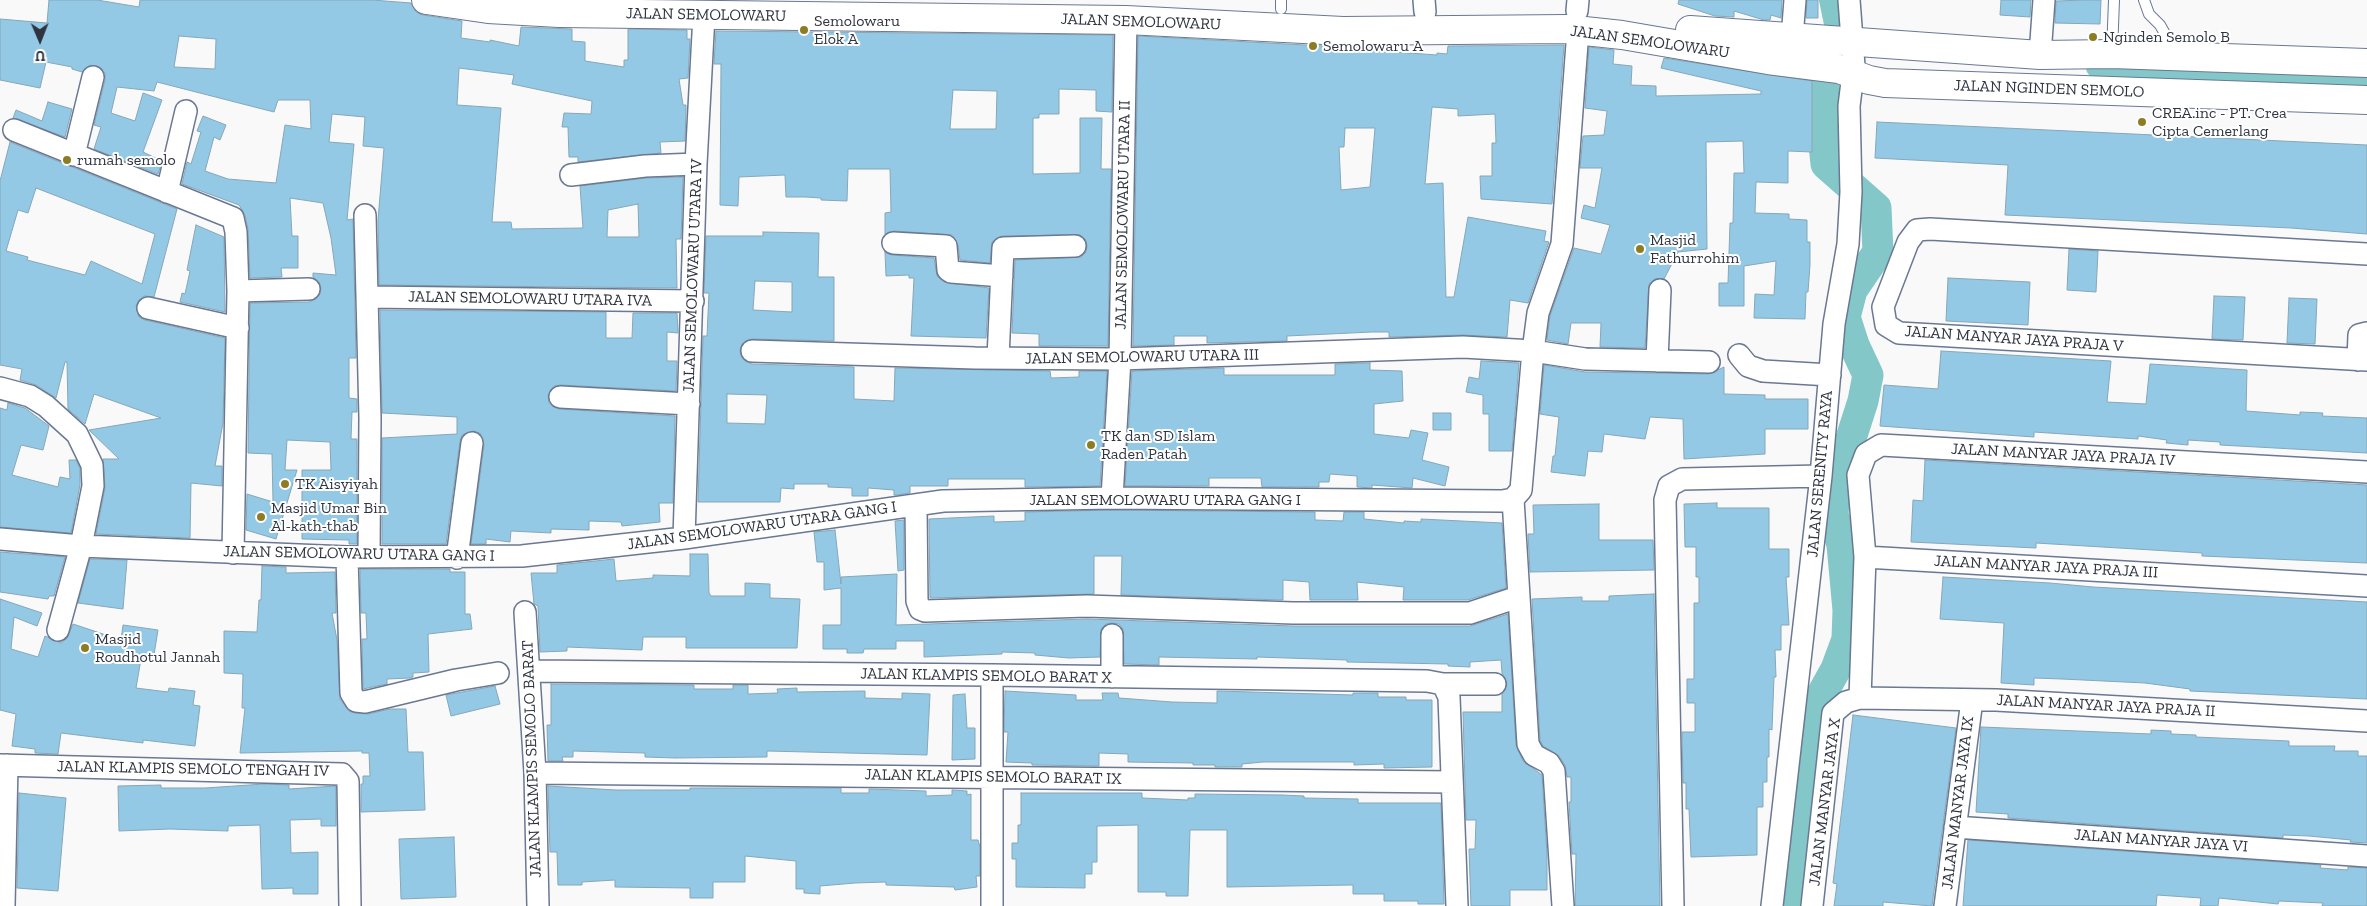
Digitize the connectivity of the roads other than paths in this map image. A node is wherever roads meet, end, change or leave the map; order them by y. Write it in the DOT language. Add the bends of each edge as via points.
graph roads {
  1 [pos="426,0"];
  2 [pos="856,0"];
  3 [pos="1795,0"];
  4 [pos="1849,0"];
  5 [pos="2044,0"];
  6 [pos="2114,0"];
  7 [pos="2144,0"];
  8 [pos="460,3"];
  9 [pos="1281,5"];
  10 [pos="914,6"];
  11 [pos="1425,6"];
  12 [pos="1578,14"];
  13 [pos="704,15"];
  14 [pos="1126,20"];
  15 [pos="1343,22"];
  16 [pos="2112,54"];
  17 [pos="1835,55"];
  18 [pos="2040,55"];
  19 [pos="2165,56"];
  20 [pos="2367,64"];
  21 [pos="92,77"];
  22 [pos="2367,100"];
  23 [pos="186,111"];
  24 [pos="14,130"];
  25 [pos="74,155"];
  26 [pos="696,164"];
  27 [pos="571,175"];
  28 [pos="167,192"];
  29 [pos="366,215"];
  30 [pos="893,243"];
  31 [pos="1075,246"];
  32 [pos="2367,254"];
  33 [pos="1002,276"];
  34 [pos="309,288"];
  35 [pos="1660,290"];
  36 [pos="238,291"];
  37 [pos="368,298"];
  38 [pos="693,301"];
  39 [pos="148,308"];
  40 [pos="238,328"];
  41 [pos="2367,333"];
  42 [pos="752,351"];
  43 [pos="1532,351"];
  44 [pos="1739,355"];
  45 [pos="998,358"];
  46 [pos="1120,359"];
  47 [pos="2363,360"];
  48 [pos="1657,361"];
  49 [pos="1709,362"];
  50 [pos="1830,375"];
  51 [pos="0,388"];
  52 [pos="560,397"];
  53 [pos="689,404"];
  54 [pos="472,443"];
  55 [pos="2367,472"];
  56 [pos="1822,476"];
  57 [pos="1517,495"];
  58 [pos="1112,498"];
  59 [pos="916,506"];
  60 [pos="684,538"];
  61 [pos="0,539"];
  62 [pos="81,546"];
  63 [pos="233,553"];
  64 [pos="346,557"];
  65 [pos="369,557"];
  66 [pos="1865,557"];
  67 [pos="457,558"];
  68 [pos="2367,586"];
  69 [pos="1518,597"];
  70 [pos="525,612"];
  71 [pos="58,630"];
  72 [pos="1112,635"];
  73 [pos="529,671"];
  74 [pos="498,673"];
  75 [pos="992,675"];
  76 [pos="1112,677"];
  77 [pos="1443,684"];
  78 [pos="1495,684"];
  79 [pos="1853,700"];
  80 [pos="1972,700"];
  81 [pos="2367,721"];
  82 [pos="4,765"];
  83 [pos="535,773"];
  84 [pos="992,777"];
  85 [pos="1452,782"];
  86 [pos="1955,826"];
  87 [pos="2367,856"];
  88 [pos="3,906"];
  89 [pos="350,906"];
  90 [pos="538,906"];
  91 [pos="992,906"];
  92 [pos="1457,906"];
  93 [pos="1563,906"];
  94 [pos="1673,906"];
  95 [pos="1772,906"];
  96 [pos="1812,906"];
  97 [pos="1945,906"];
  1 -- 8 [label="main road, JALAN SEMOLOWARU"];
  2 -- 10 [label="main road, JALAN SEMOLOWARU"];
  3 -- 17 [label="street"];
  4 -- 17 [label="street"];
  5 -- 18 [label="street"];
  6 -- 16 [label="lane"];
  7 -- 19 [label="lane" via="2149,14 2164,32"];
  8 -- 13 [label="main road, JALAN SEMOLOWARU" via="559,13"];
  9 -- 10 [label="main road, JALAN SEMOLOWARU"];
  9 -- 15 [label="main road, JALAN SEMOLOWARU"];
  10 -- 13 [label="main road, JALAN SEMOLOWARU"];
  10 -- 14 [label="main road, JALAN SEMOLOWARU"];
  11 -- 12 [label="main road, JALAN SEMOLOWARU"];
  11 -- 15 [label="main road, JALAN SEMOLOWARU"];
  12 -- 15 [label="main road, JALAN SEMOLOWARU"];
  12 -- 17 [label="main road, JALAN SEMOLOWARU" via="1623,17"];
  12 -- 17 [label="main road, JALAN SEMOLOWARU" via="1622,35"];
  12 -- 43 [label="street" via="1562,244 1538,314"];
  13 -- 26 [label="street, JALAN SEMOLOWARU UTARA IV"];
  14 -- 15 [label="main road, JALAN SEMOLOWARU"];
  14 -- 46 [label="street, JALAN SEMOLOWARU UTARA II"];
  16 -- 18 [label="main road"];
  16 -- 19 [label="main road"];
  17 -- 18 [label="main road"];
  17 -- 22 [label="main road, JALAN NGINDEN SEMOLO" via="1885,83"];
  17 -- 50 [label="street, JALAN SERENITY RAYA" via="1849,106 1851,192 1848,244 1834,324"];
  19 -- 20 [label="main road"];
  21 -- 25 [label="street"];
  23 -- 28 [label="street"];
  24 -- 25 [label="street"];
  25 -- 28 [label="street"];
  26 -- 27 [label="street"];
  26 -- 38 [label="street, JALAN SEMOLOWARU UTARA IV"];
  28 -- 36 [label="street" via="233,218"];
  29 -- 37 [label="street"];
  30 -- 33 [label="street" via="946,246 948,270 951,272"];
  31 -- 33 [label="street" via="1006,246 1002,252"];
  32 -- 47 [label="street, JALAN MANYAR JAYA PRAJA V" via="1924,229 1917,230 1908,242 1883,307 1886,324 1899,333"];
  33 -- 45 [label="street"];
  34 -- 36 [label="street"];
  35 -- 48 [label="street"];
  36 -- 40 [label="street"];
  37 -- 38 [label="street, JALAN SEMOLOWARU UTARA IVA"];
  37 -- 65 [label="street"];
  38 -- 53 [label="street, JALAN SEMOLOWARU UTARA IV"];
  39 -- 40 [label="street"];
  40 -- 63 [label="street"];
  41 -- 47 [label="street" via="2359,335"];
  42 -- 45 [label="street, JALAN SEMOLOWARU UTARA III"];
  43 -- 46 [label="street, JALAN SEMOLOWARU UTARA III" via="1463,347"];
  43 -- 48 [label="street, JALAN SEMOLOWARU UTARA III" via="1585,359"];
  43 -- 57 [label="street"];
  44 -- 50 [label="street" via="1748,366 1763,370"];
  45 -- 46 [label="street, JALAN SEMOLOWARU UTARA III"];
  46 -- 58 [label="street, JALAN SEMOLOWARU UTARA II"];
  48 -- 49 [label="street, JALAN SEMOLOWARU UTARA III"];
  50 -- 56 [label="street, JALAN SERENITY RAYA"];
  51 -- 62 [label="street" via="30,396 46,406 82,442 92,465 93,486"];
  52 -- 53 [label="street"];
  53 -- 60 [label="street, JALAN SEMOLOWARU UTARA IV"];
  54 -- 67 [label="street"];
  55 -- 66 [label="street, JALAN MANYAR JAYA PRAJA IV" via="1881,445 1866,454 1858,474"];
  56 -- 94 [label="street" via="1682,479 1669,486 1665,500"];
  56 -- 95 [label="street, JALAN SERENITY RAYA"];
  57 -- 58 [label="street, JALAN SEMOLOWARU UTARA GANG I" via="1502,501"];
  57 -- 69 [label="street"];
  58 -- 59 [label="street, JALAN SEMOLOWARU UTARA GANG I" via="943,501"];
  59 -- 60 [label="street, JALAN SEMOLOWARU UTARA GANG I"];
  59 -- 69 [label="street" via="918,601 920,609 924,610 1087,606 1293,613 1470,613"];
  60 -- 67 [label="street, JALAN SEMOLOWARU UTARA GANG I" via="522,556"];
  61 -- 62 [label="street, JALAN SEMOLOWARU UTARA GANG I"];
  62 -- 63 [label="street, JALAN SEMOLOWARU UTARA GANG I"];
  62 -- 71 [label="street"];
  63 -- 64 [label="street, JALAN SEMOLOWARU UTARA GANG I"];
  64 -- 65 [label="street, JALAN SEMOLOWARU UTARA GANG I"];
  64 -- 74 [label="street" via="351,693 356,701 365,702"];
  65 -- 67 [label="street, JALAN SEMOLOWARU UTARA GANG I"];
  66 -- 68 [label="street, JALAN MANYAR JAYA PRAJA III"];
  66 -- 79 [label="street"];
  69 -- 93 [label="street" via="1528,744 1534,755 1549,763 1554,771"];
  70 -- 73 [label="street, JALAN KLAMPIS SEMOLO BARAT"];
  72 -- 76 [label="street"];
  73 -- 75 [label="street, JALAN KLAMPIS SEMOLO BARAT X"];
  73 -- 83 [label="street, JALAN KLAMPIS SEMOLO BARAT"];
  75 -- 76 [label="street, JALAN KLAMPIS SEMOLO BARAT X"];
  75 -- 84 [label="street"];
  76 -- 77 [label="street, JALAN KLAMPIS SEMOLO BARAT X" via="1427,681"];
  77 -- 78 [label="street, JALAN KLAMPIS SEMOLO BARAT X"];
  77 -- 85 [label="street" via="1449,697"];
  79 -- 80 [label="street, JALAN MANYAR JAYA PRAJA II"];
  79 -- 96 [label="street, JALAN MANYAR JAYA X" via="1833,713"];
  80 -- 81 [label="street, JALAN MANYAR JAYA PRAJA II"];
  80 -- 86 [label="street, JALAN MANYAR JAYA IX"];
  82 -- 88 [label="street"];
  82 -- 89 [label="street, JALAN KLAMPIS SEMOLO TENGAH IV" via="342,774 348,781"];
  83 -- 84 [label="street, JALAN KLAMPIS SEMOLO BARAT IX"];
  83 -- 90 [label="street, JALAN KLAMPIS SEMOLO BARAT"];
  84 -- 85 [label="street, JALAN KLAMPIS SEMOLO BARAT IX"];
  84 -- 91 [label="street"];
  85 -- 92 [label="street"];
  86 -- 87 [label="street, JALAN MANYAR JAYA VI"];
  86 -- 97 [label="street, JALAN MANYAR JAYA IX"];
}
